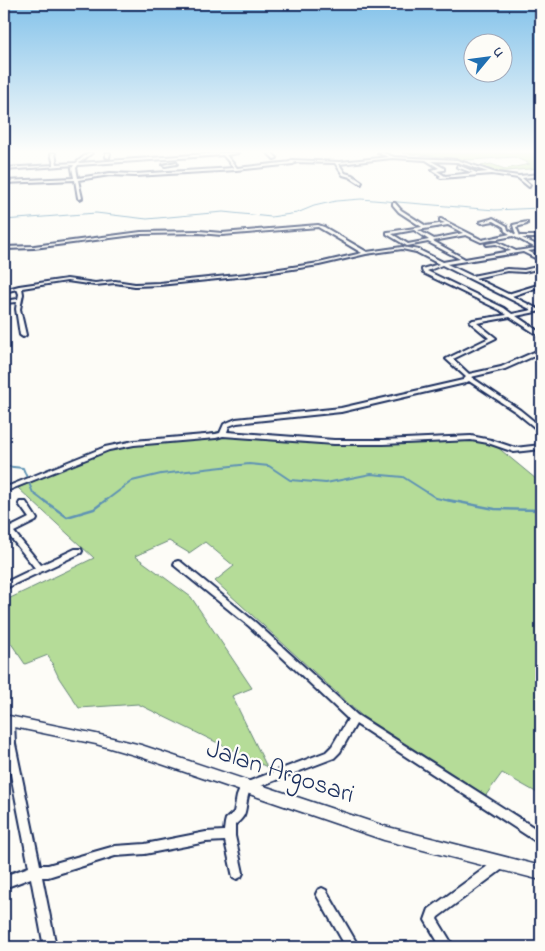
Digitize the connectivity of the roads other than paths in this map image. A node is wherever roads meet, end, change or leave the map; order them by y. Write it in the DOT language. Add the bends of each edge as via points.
graph roads {
  1 [pos="394,204"];
  2 [pos="441,220"];
  3 [pos="482,222"];
  4 [pos="526,223"];
  5 [pos="449,224"];
  6 [pos="502,225"];
  7 [pos="490,226"];
  8 [pos="425,227"];
  9 [pos="414,229"];
  10 [pos="506,230"];
  11 [pos="497,231"];
  12 [pos="465,234"];
  13 [pos="513,235"];
  14 [pos="541,237"];
  15 [pos="431,240"];
  16 [pos="480,241"];
  17 [pos="407,247"];
  18 [pos="4,248"];
  19 [pos="541,248"];
  20 [pos="523,251"];
  21 [pos="449,252"];
  22 [pos="516,252"];
  23 [pos="366,253"];
  24 [pos="431,256"];
  25 [pos="464,260"];
  26 [pos="541,260"];
  27 [pos="445,263"];
  28 [pos="541,267"];
  29 [pos="470,278"];
  30 [pos="541,285"];
  31 [pos="19,287"];
  32 [pos="4,291"];
  33 [pos="508,296"];
  34 [pos="19,300"];
  35 [pos="4,302"];
  36 [pos="539,310"];
  37 [pos="511,314"];
  38 [pos="23,335"];
  39 [pos="541,335"];
  40 [pos="541,351"];
  41 [pos="469,377"];
  42 [pos="541,430"];
  43 [pos="223,434"];
  44 [pos="541,447"];
  45 [pos="4,490"];
  46 [pos="23,504"];
  47 [pos="6,528"];
  48 [pos="78,551"];
  49 [pos="178,564"];
  50 [pos="40,569"];
  51 [pos="5,584"];
  52 [pos="354,718"];
  53 [pos="6,720"];
  54 [pos="246,787"];
  55 [pos="229,836"];
  56 [pos="541,838"];
  57 [pos="500,864"];
  58 [pos="34,870"];
  59 [pos="237,873"];
  60 [pos="541,873"];
  61 [pos="4,882"];
  62 [pos="322,894"];
  63 [pos="50,947"];
  64 [pos="353,947"];
  65 [pos="448,947"];
  1 -- 8 [label="street"];
  2 -- 5 [label="street"];
  3 -- 6 [label="street" via="494,220"];
  4 -- 14 [label="street" via="514,226 519,237"];
  5 -- 8 [label="street"];
  5 -- 12 [label="street"];
  6 -- 7 [label="street"];
  6 -- 10 [label="street"];
  8 -- 9 [label="street"];
  9 -- 15 [label="street"];
  9 -- 17 [label="street" via="388,233"];
  10 -- 11 [label="street"];
  10 -- 13 [label="street"];
  12 -- 15 [label="street"];
  12 -- 16 [label="street"];
  13 -- 16 [label="street"];
  13 -- 19 [label="street"];
  15 -- 17 [label="street"];
  15 -- 21 [label="street"];
  16 -- 22 [label="street" via="497,243"];
  17 -- 23 [label="street"];
  17 -- 24 [label="street"];
  18 -- 23 [label="street" via="141,233 222,234 314,226"];
  19 -- 20 [label="street"];
  20 -- 22 [label="street"];
  20 -- 26 [label="street"];
  21 -- 24 [label="street"];
  21 -- 25 [label="street"];
  22 -- 25 [label="street"];
  23 -- 31 [label="street" via="247,275 159,284 95,284 67,280"];
  24 -- 27 [label="street"];
  25 -- 27 [label="street"];
  27 -- 29 [label="street"];
  27 -- 37 [label="street" via="424,270"];
  28 -- 29 [label="street"];
  29 -- 33 [label="street"];
  30 -- 33 [label="street"];
  31 -- 32 [label="street"];
  31 -- 34 [label="street"];
  33 -- 36 [label="street"];
  34 -- 35 [label="street"];
  34 -- 38 [label="street"];
  36 -- 37 [label="street"];
  37 -- 39 [label="street"];
  37 -- 41 [label="street" via="473,322 493,338 449,359"];
  40 -- 41 [label="street" via="503,368"];
  41 -- 42 [label="street"];
  41 -- 43 [label="street" via="465,381 341,410 236,421 226,425"];
  43 -- 44 [label="street" via="334,442 471,438 514,450"];
  43 -- 45 [label="street" via="119,445"];
  46 -- 47 [label="street" via="34,519"];
  47 -- 50 [label="street"];
  48 -- 50 [label="street"];
  49 -- 52 [label="street" via="252,624"];
  50 -- 51 [label="street"];
  52 -- 54 [label="street" via="330,755"];
  52 -- 56 [label="street"];
  53 -- 54 [label="street, Jalan Argosari" via="133,748"];
  53 -- 58 [label="street"];
  54 -- 55 [label="street" via="239,814 230,824"];
  54 -- 57 [label="street, Jalan Argosari" via="384,833"];
  55 -- 58 [label="street" via="116,851 48,871"];
  55 -- 59 [label="street"];
  57 -- 60 [label="street, Jalan Argosari"];
  57 -- 65 [label="street" via="431,915"];
  58 -- 61 [label="street"];
  58 -- 63 [label="street"];
  62 -- 64 [label="street"];
}
